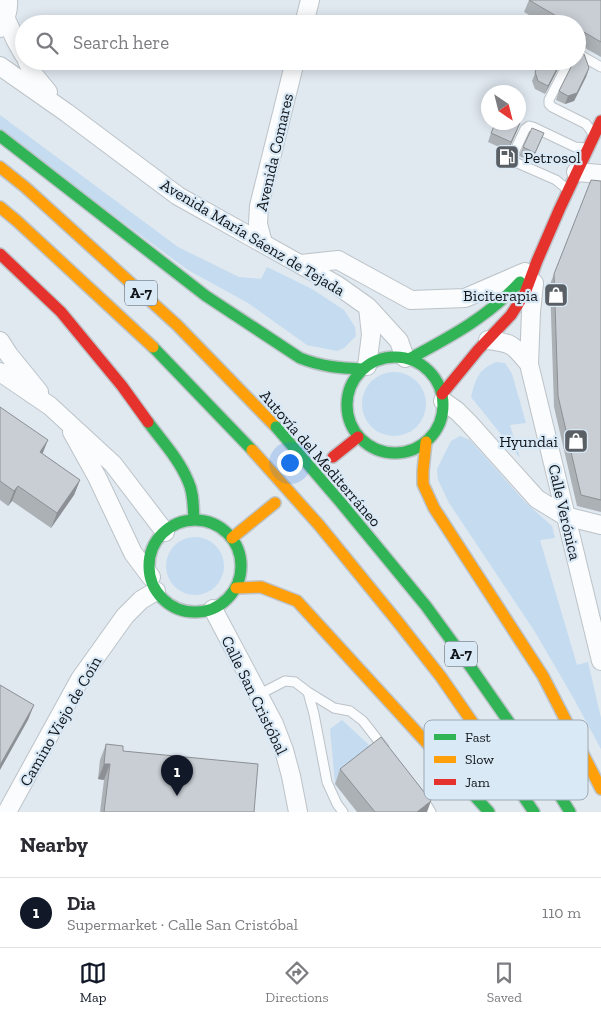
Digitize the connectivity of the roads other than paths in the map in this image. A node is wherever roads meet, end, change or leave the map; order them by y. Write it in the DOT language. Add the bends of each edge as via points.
graph roads {
  1 [pos="8,0"];
  2 [pos="310,0"];
  3 [pos="306,15"];
  4 [pos="3,24"];
  5 [pos="15,39"];
  6 [pos="586,58"];
  7 [pos="0,66"];
  8 [pos="601,67"];
  9 [pos="32,70"];
  10 [pos="293,70"];
  11 [pos="564,70"];
  12 [pos="67,113"];
  13 [pos="601,121"];
  14 [pos="594,135"];
  15 [pos="0,136"];
  16 [pos="588,148"];
  17 [pos="0,167"];
  18 [pos="576,172"];
  19 [pos="601,174"];
  20 [pos="568,190"];
  21 [pos="0,207"];
  22 [pos="263,243"];
  23 [pos="0,254"];
  24 [pos="301,264"];
  25 [pos="534,265"];
  26 [pos="368,307"];
  27 [pos="488,340"];
  28 [pos="0,341"];
  29 [pos="407,359"];
  30 [pos="530,364"];
  31 [pos="365,368"];
  32 [pos="0,372"];
  33 [pos="442,398"];
  34 [pos="56,411"];
  35 [pos="358,437"];
  36 [pos="426,442"];
  37 [pos="333,457"];
  38 [pos="275,503"];
  39 [pos="565,516"];
  40 [pos="194,520"];
  41 [pos="601,524"];
  42 [pos="165,532"];
  43 [pos="232,538"];
  44 [pos="153,584"];
  45 [pos="236,588"];
  46 [pos="213,609"];
  47 [pos="601,661"];
  48 [pos="308,692"];
  49 [pos="258,695"];
  50 [pos="471,720"];
  51 [pos="508,720"];
  52 [pos="566,720"];
  53 [pos="424,740"];
  54 [pos="392,758"];
  55 [pos="588,764"];
  56 [pos="415,788"];
  57 [pos="601,789"];
  58 [pos="478,800"];
  59 [pos="526,800"];
  60 [pos="563,800"];
  61 [pos="7,812"];
  62 [pos="298,812"];
  63 [pos="343,812"];
  64 [pos="431,812"];
  65 [pos="489,812"];
  66 [pos="534,812"];
  67 [pos="570,812"];
  1 -- 4 [label="street" via="9,9"];
  2 -- 3 [label="street"];
  4 -- 5 [label="street"];
  6 -- 8 [label="lane"];
  7 -- 12 [label="street, Avenida María Sáenz de Tejada"];
  9 -- 12 [label="street, Avenida María Sáenz de Tejada"];
  10 -- 22 [label="street, Avenida Comares" via="259,206 258,224"];
  11 -- 14 [label="lane" via="549,104 586,124"];
  12 -- 22 [label="street, Avenida María Sáenz de Tejada" via="178,196"];
  13 -- 14 [label="main road"];
  14 -- 16 [label="main road"];
  15 -- 31 [label="main road" via="206,296 300,358 333,368"];
  16 -- 18 [label="main road"];
  16 -- 20 [label="lane" via="575,147 529,126 512,157 515,162 556,180"];
  17 -- 51 [label="main road, Autovía del Mediterráneo / A-7, bridge" via="177,325 276,427 426,606"];
  18 -- 19 [label="street"];
  18 -- 20 [label="main road"];
  20 -- 25 [label="main road"];
  21 -- 50 [label="main road, A-7, bridge" via="156,350 252,450 319,525 398,622"];
  22 -- 24 [label="street, Avenida María Sáenz de Tejada"];
  23 -- 40 [label="main road" via="61,312 122,386 177,461 189,482 194,500"];
  24 -- 25 [label="street" via="338,260 411,300 465,298"];
  24 -- 26 [label="street, Avenida María Sáenz de Tejada"];
  25 -- 27 [label="main road" via="525,293 511,316"];
  25 -- 29 [label="main road" via="496,306 451,336"];
  25 -- 30 [label="street, Calle Verónica"];
  26 -- 29 [label="street, Avenida María Sáenz de Tejada" via="399,341"];
  26 -- 31 [label="street" via="371,335"];
  27 -- 30 [label="street" via="511,344"];
  27 -- 33 [label="main road"];
  28 -- 34 [label="street"];
  29 -- 31 [label="main road" via="392,357"];
  29 -- 33 [label="main road" via="433,376"];
  30 -- 39 [label="street, Calle Verónica"];
  31 -- 35 [label="main road" via="353,381 348,395 348,417"];
  32 -- 34 [label="street"];
  33 -- 36 [label="main road" via="442,416"];
  33 -- 39 [label="street" via="537,499"];
  34 -- 42 [label="street" via="113,464"];
  34 -- 44 [label="street" via="97,477 133,553"];
  35 -- 36 [label="main road" via="370,447 384,452 413,450"];
  35 -- 37 [label="main road"];
  36 -- 52 [label="main road" via="423,484 434,508 543,676"];
  38 -- 43 [label="main road"];
  39 -- 41 [label="street"];
  39 -- 47 [label="street, Calle Verónica"];
  40 -- 42 [label="main road"];
  40 -- 43 [label="main road" via="221,528"];
  42 -- 44 [label="main road" via="157,541 149,565"];
  43 -- 45 [label="main road" via="241,562"];
  44 -- 46 [label="main road" via="167,603 181,610"];
  44 -- 61 [label="street, Camino Viejo de Coín" via="125,616 80,679"];
  45 -- 46 [label="main road"];
  45 -- 53 [label="main road" via="261,587 297,601"];
  46 -- 49 [label="street, Calle San Cristóbal"];
  48 -- 49 [label="lane" via="295,682 285,681"];
  48 -- 54 [label="lane" via="363,721"];
  48 -- 63 [label="lane" via="327,782"];
  49 -- 62 [label="street, Calle San Cristóbal" via="284,750"];
  55 -- 57 [label="main road"];
  56 -- 64 [label="lane"];
  58 -- 65 [label="main road"];
  59 -- 66 [label="main road, A-7, bridge"];
  60 -- 67 [label="main road, Autovía del Mediterráneo / A-7, bridge"];
}
